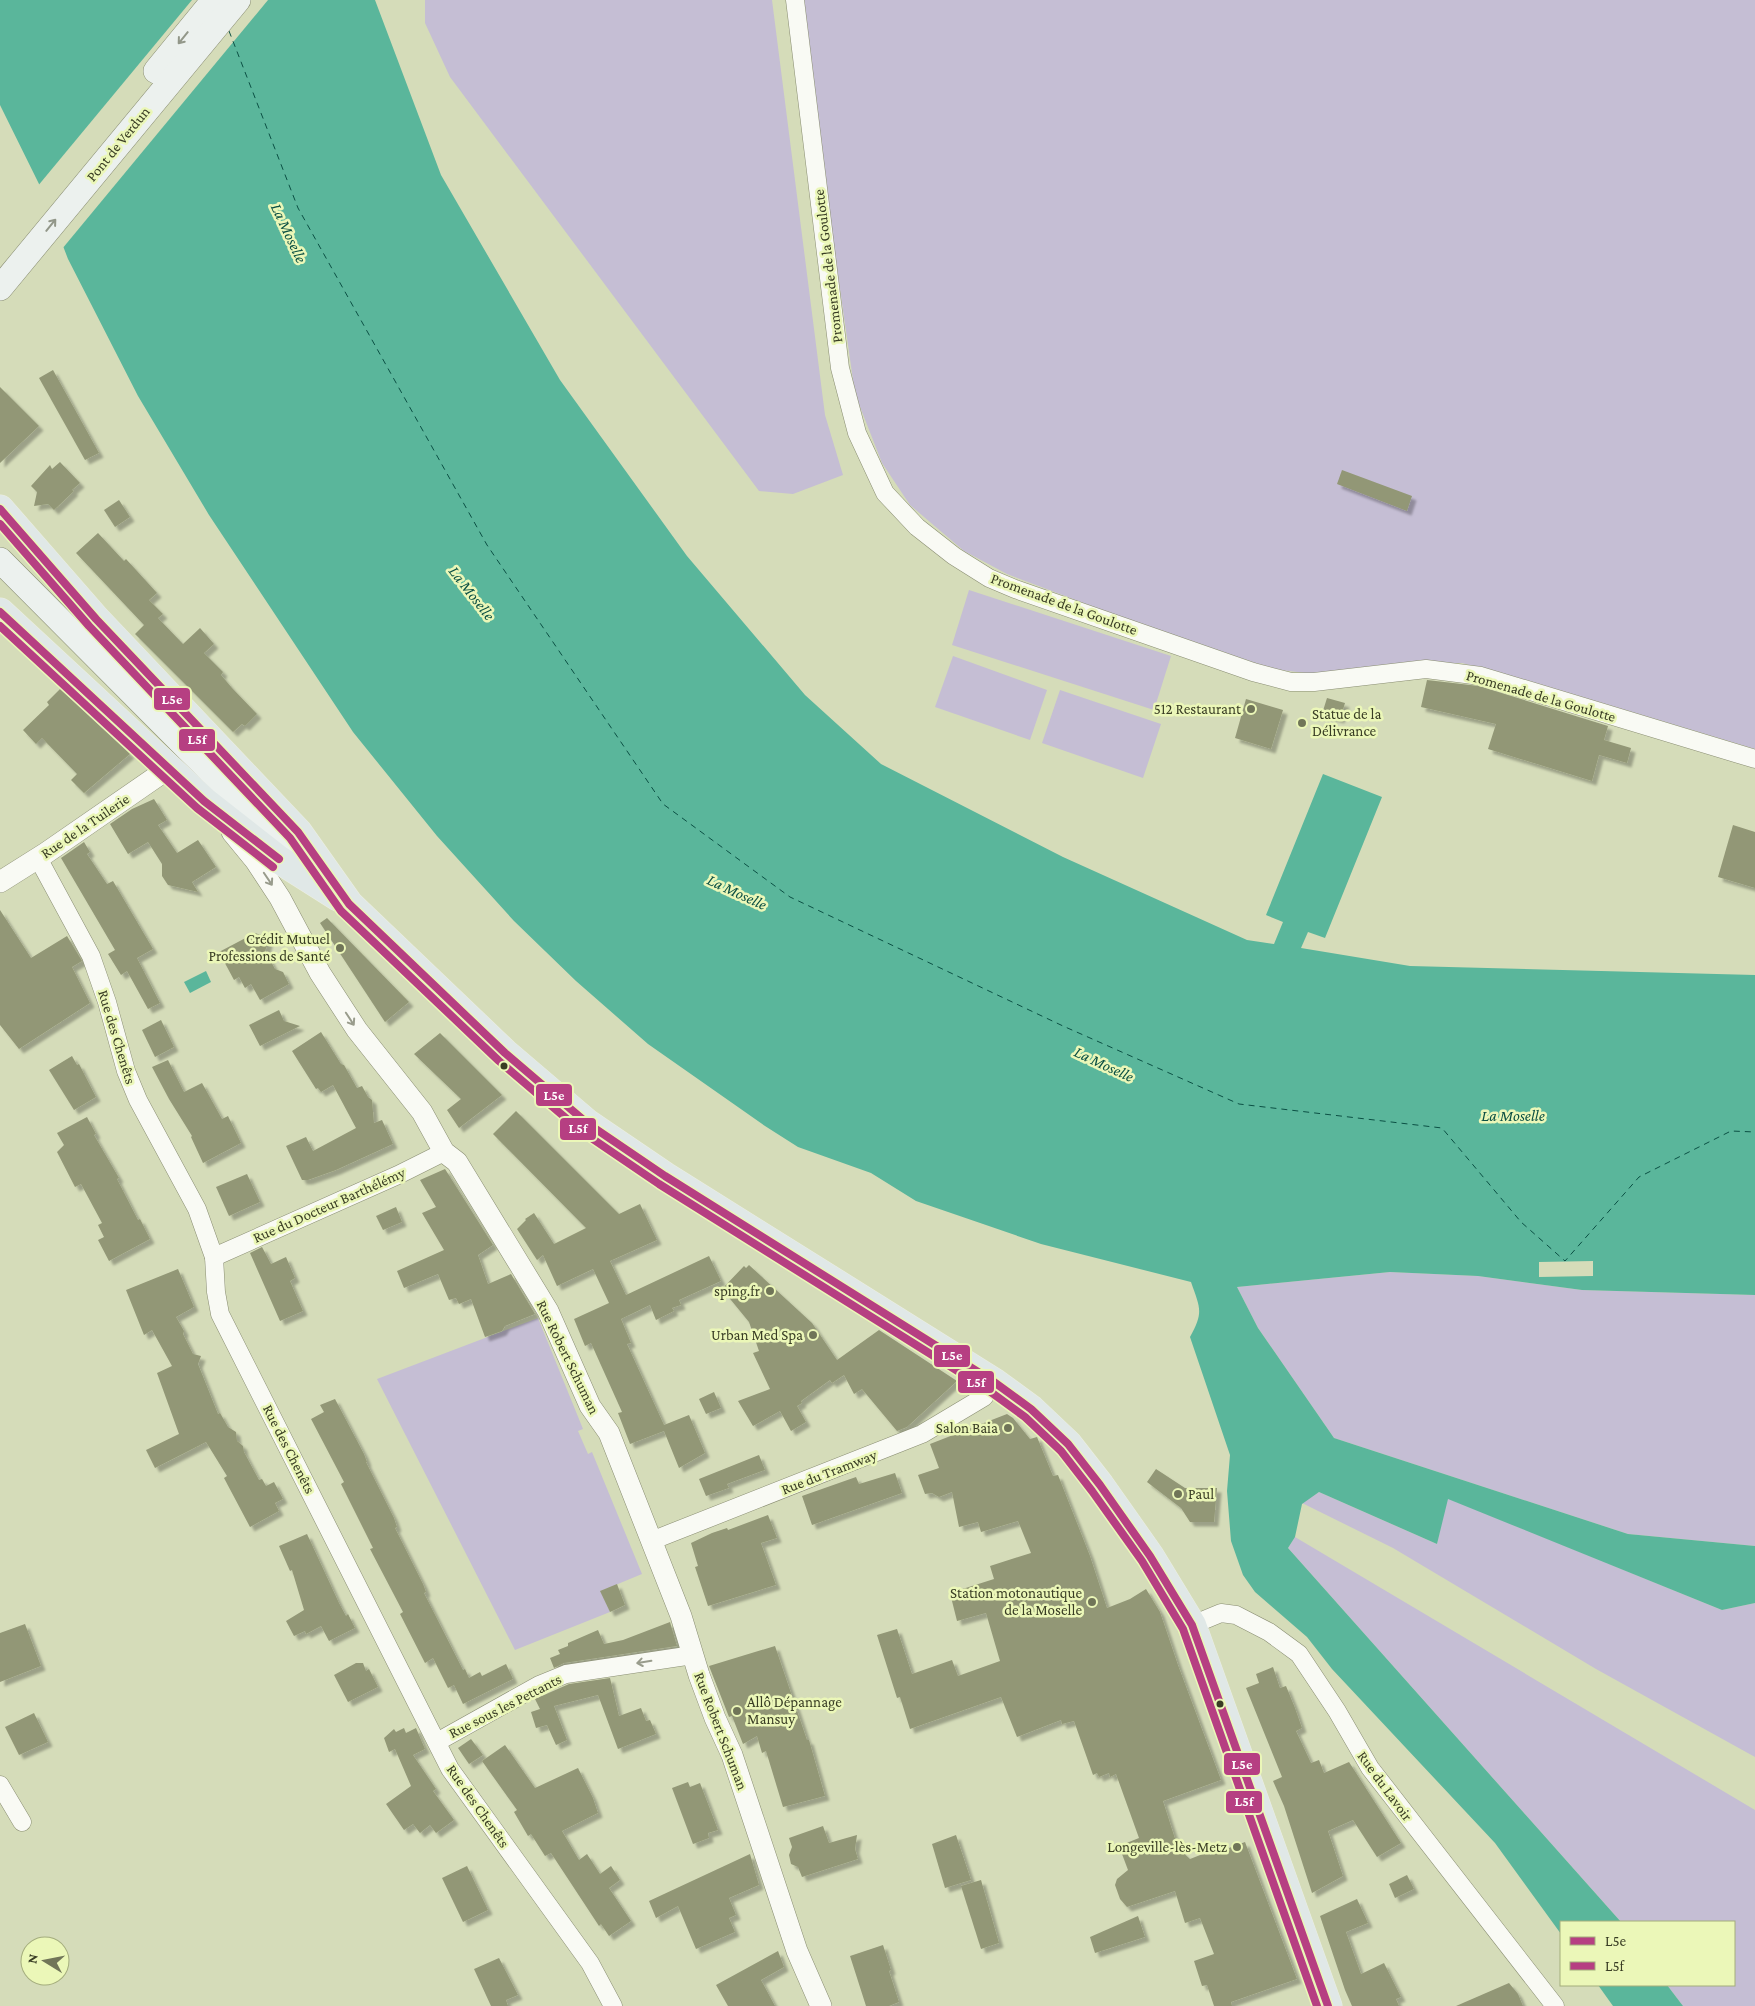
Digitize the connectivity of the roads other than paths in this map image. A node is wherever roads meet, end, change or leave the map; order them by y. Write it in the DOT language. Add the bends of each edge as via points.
graph roads {
  1 [pos="214,0"];
  2 [pos="238,0"];
  3 [pos="795,0"];
  4 [pos="0,260"];
  5 [pos="0,288"];
  6 [pos="0,509"];
  7 [pos="0,560"];
  8 [pos="0,612"];
  9 [pos="1755,759"];
  10 [pos="169,768"];
  11 [pos="204,801"];
  12 [pos="38,858"];
  13 [pos="0,882"];
  14 [pos="349,904"];
  15 [pos="444,1152"];
  16 [pos="214,1257"];
  17 [pos="994,1382"];
  18 [pos="651,1541"];
  19 [pos="1192,1625"];
  20 [pos="693,1655"];
  21 [pos="437,1742"];
  22 [pos="0,1785"];
  23 [pos="22,1822"];
  24 [pos="613,2006"];
  25 [pos="822,2006"];
  26 [pos="1328,2006"];
  27 [pos="1555,2006"];
  1 -- 4 [label="main road, Pont de Verdun, one-way"];
  5 -- 2 [label="main road, Pont de Verdun, one-way"];
  3 -- 9 [label="street, Promenade de la Goulotte" via="840,368 857,433 886,493 918,527 954,556 989,578 1015,589 1291,682 1426,669 1481,676"];
  6 -- 14 [label="main road" via="96,619 298,832"];
  7 -- 14 [label="main road" via="186,747"];
  8 -- 10 [label="main road"];
  10 -- 11 [label="main road"];
  10 -- 12 [label="street, Rue de la Tuilerie"];
  11 -- 14 [label="main road" via="278,859"];
  11 -- 15 [label="street, Rue Robert Schuman, one-way" via="236,836 268,879 320,973 352,1022 422,1112"];
  12 -- 13 [label="street, Rue de la Tuilerie"];
  12 -- 16 [label="street, Rue des Chenêts" via="91,956 126,1071 138,1100 197,1209"];
  14 -- 17 [label="main road" via="505,1053 587,1123 665,1176"];
  15 -- 16 [label="street, Rue du Docteur Barthélémy"];
  15 -- 18 [label="street, Rue Robert Schuman" via="457,1162 548,1311 590,1406 609,1433"];
  16 -- 21 [label="street, Rue des Chenêts" via="220,1314"];
  17 -- 18 [label="street, Rue du Tramway" via="984,1396 922,1434"];
  17 -- 19 [label="main road" via="1031,1409 1068,1444 1150,1556"];
  18 -- 20 [label="street, Rue Robert Schuman"];
  19 -- 26 [label="main road"];
  19 -- 27 [label="street, Rue du Lavoir" via="1220,1613 1236,1616 1269,1632 1300,1654 1370,1768"];
  20 -- 21 [label="street, Rue sous les Pettants, one-way" via="566,1674 538,1685"];
  20 -- 25 [label="street, Rue Robert Schuman" via="732,1755 797,1951"];
  21 -- 24 [label="street, Rue des Chenêts" via="450,1769 590,1963"];
  22 -- 23 [label="street"];
}
